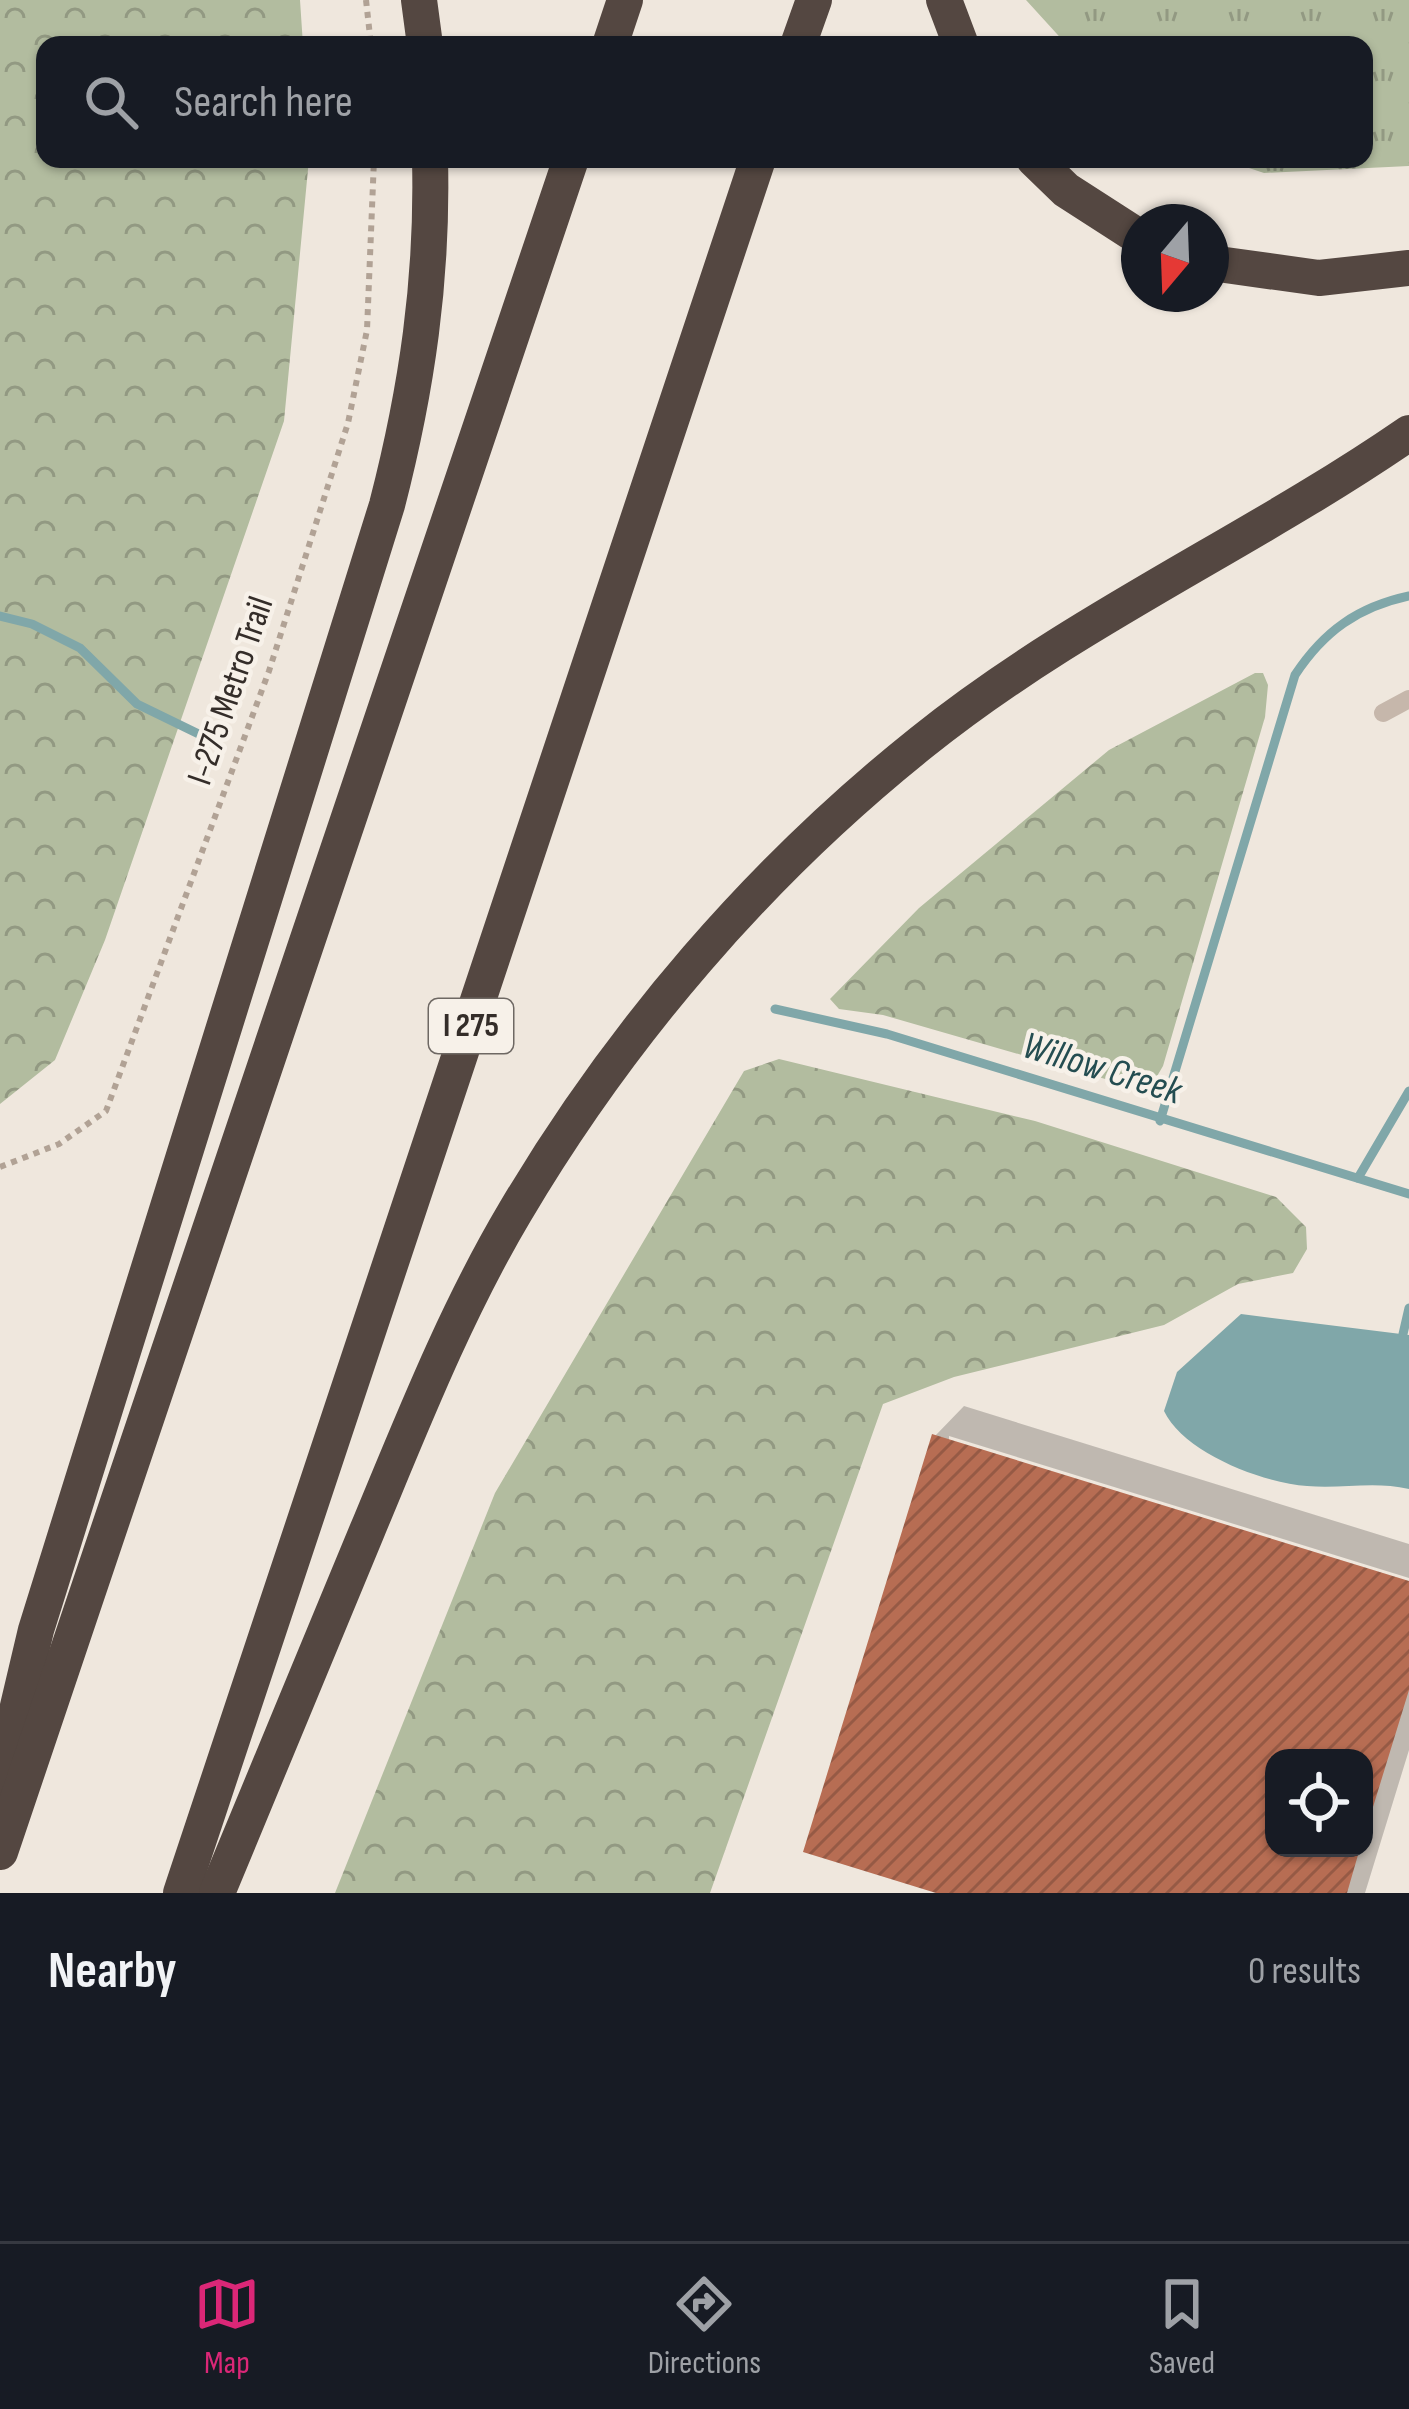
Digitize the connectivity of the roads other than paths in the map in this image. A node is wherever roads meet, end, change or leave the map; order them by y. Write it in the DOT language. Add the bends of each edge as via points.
graph roads {
  1 [pos="419,0"];
  2 [pos="625,0"];
  3 [pos="814,0"];
  4 [pos="944,0"];
  5 [pos="424,36"];
  6 [pos="613,36"];
  7 [pos="801,36"];
  8 [pos="958,36"];
  9 [pos="430,168"];
  10 [pos="568,168"];
  11 [pos="755,168"];
  12 [pos="1043,168"];
  13 [pos="1121,225"];
  14 [pos="1229,266"];
  15 [pos="1409,268"];
  16 [pos="1409,433"];
  17 [pos="1409,699"];
  18 [pos="1383,713"];
  19 [pos="0,1782"];
  20 [pos="0,1852"];
  21 [pos="182,1893"];
  22 [pos="217,1893"];
  1 -- 5 [label="highway"];
  2 -- 6 [label="highway"];
  3 -- 7 [label="highway"];
  4 -- 8 [label="highway"];
  9 -- 19 [label="highway" via="416,394 387,505 36,1630"];
  10 -- 20 [label="highway"];
  11 -- 21 [label="highway, I 275"];
  12 -- 13 [label="highway"];
  14 -- 15 [label="highway" via="1318,278"];
  16 -- 22 [label="highway" via="1140,592 926,738 842,808 626,1042 513,1215 458,1319"];
  17 -- 18 [label="lane"];
}
